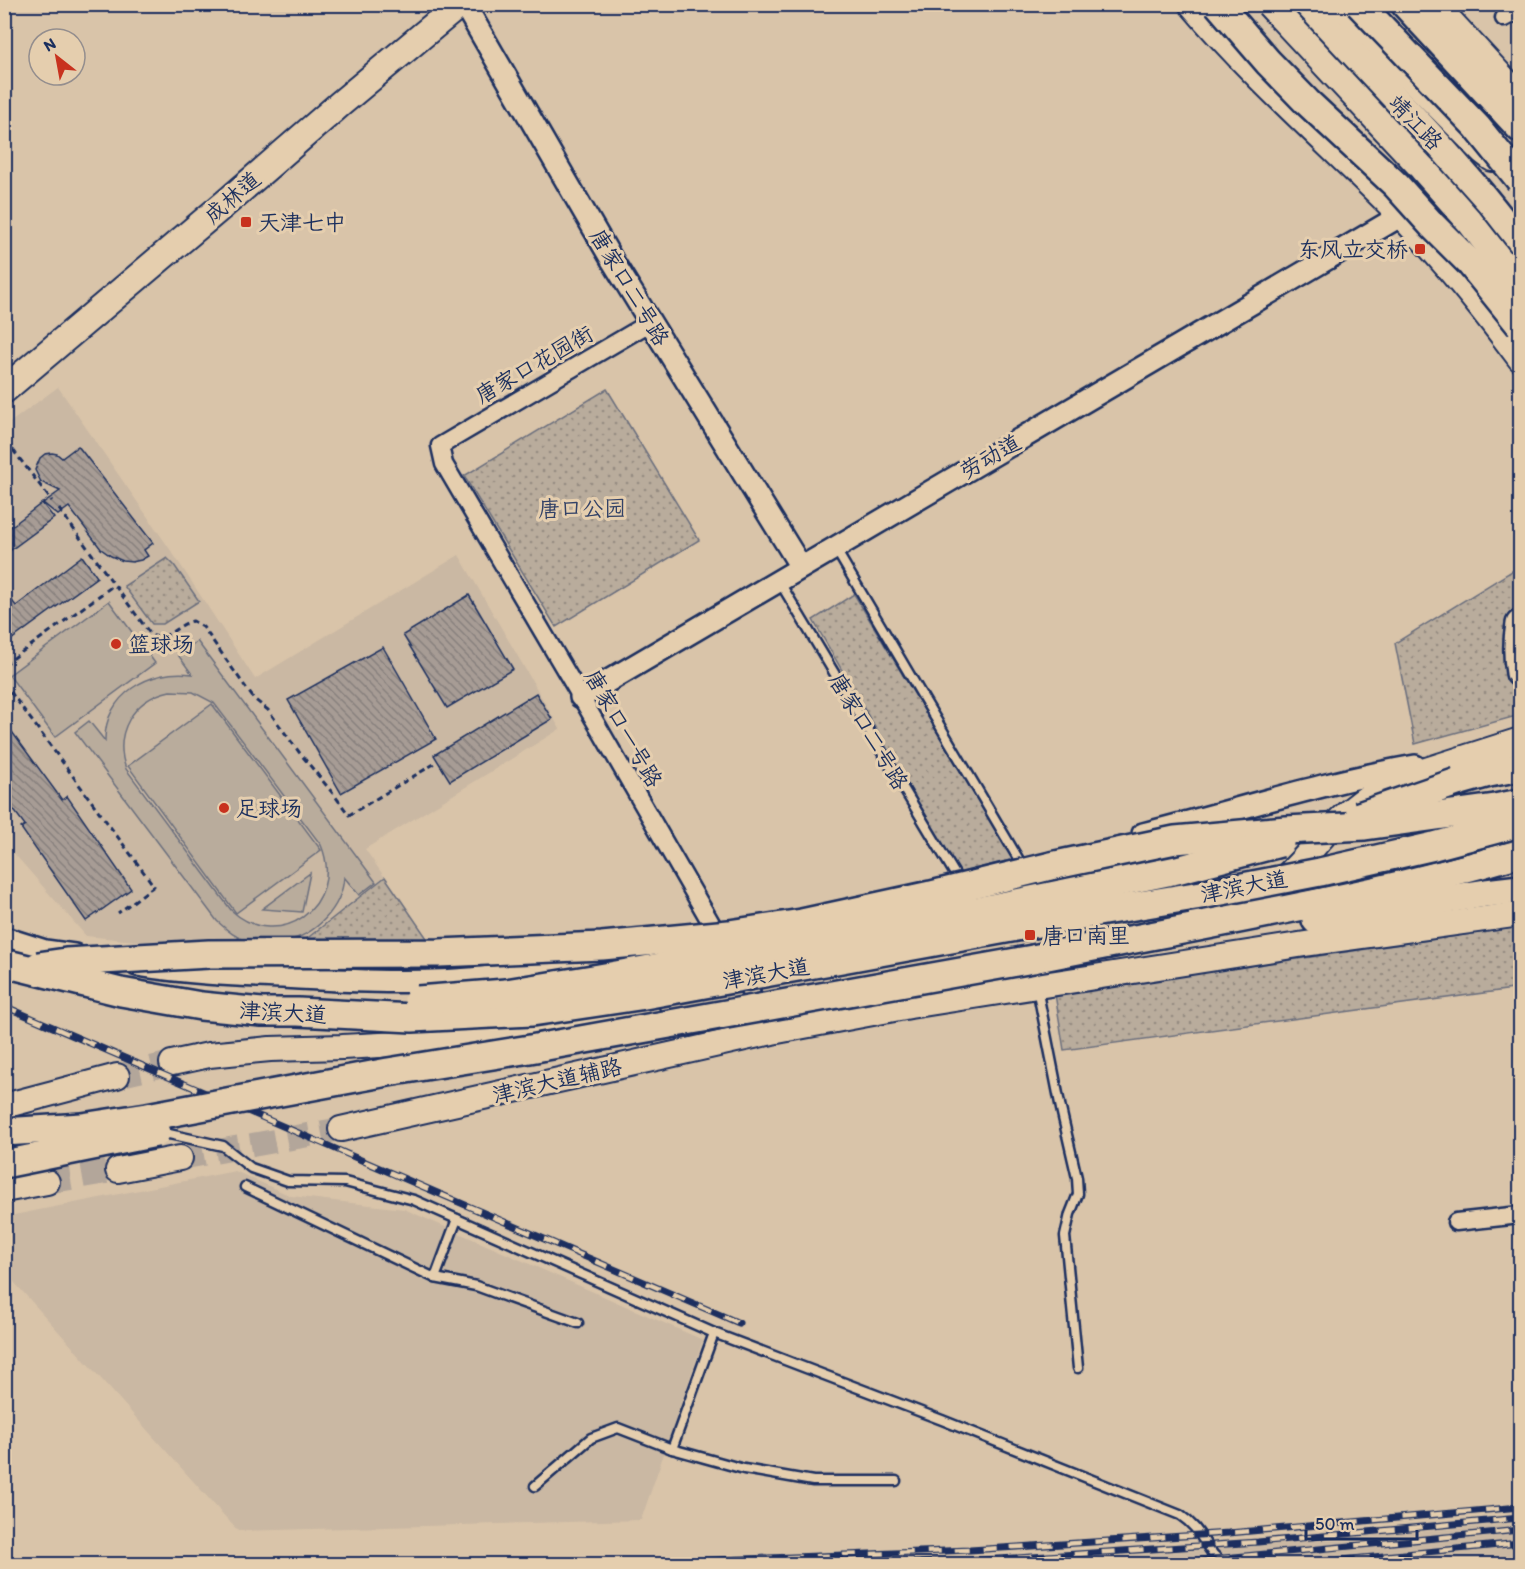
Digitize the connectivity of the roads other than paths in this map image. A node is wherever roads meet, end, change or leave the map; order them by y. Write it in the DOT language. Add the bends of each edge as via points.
graph roads {
  1 [pos="446,4"];
  2 [pos="462,4"];
  3 [pos="1191,4"];
  4 [pos="1218,4"];
  5 [pos="1269,4"];
  6 [pos="1305,4"];
  7 [pos="1337,4"];
  8 [pos="1359,4"];
  9 [pos="1368,4"];
  10 [pos="1405,4"];
  11 [pos="1435,4"];
  12 [pos="1521,10"];
  13 [pos="1504,18"];
  14 [pos="1521,96"];
  15 [pos="1521,128"];
  16 [pos="1521,159"];
  17 [pos="1521,180"];
  18 [pos="1400,216"];
  19 [pos="1521,244"];
  20 [pos="1521,284"];
  21 [pos="1484,310"];
  22 [pos="651,322"];
  23 [pos="1521,325"];
  24 [pos="1521,359"];
  25 [pos="4,372"];
  26 [pos="4,390"];
  27 [pos="440,446"];
  28 [pos="835,547"];
  29 [pos="801,567"];
  30 [pos="779,580"];
  31 [pos="1521,624"];
  32 [pos="1521,673"];
  33 [pos="581,697"];
  34 [pos="1521,740"];
  35 [pos="1466,757"];
  36 [pos="1521,767"];
  37 [pos="1521,803"];
  38 [pos="1521,809"];
  39 [pos="1521,823"];
  40 [pos="1521,853"];
  41 [pos="1022,865"];
  42 [pos="1320,872"];
  43 [pos="959,881"];
  44 [pos="1521,889"];
  45 [pos="1521,914"];
  46 [pos="715,930"];
  47 [pos="4,938"];
  48 [pos="1033,959"];
  49 [pos="4,963"];
  50 [pos="4,970"];
  51 [pos="1037,986"];
  52 [pos="754,999"];
  53 [pos="298,1012"];
  54 [pos="772,1032"];
  55 [pos="524,1042"];
  56 [pos="172,1063"];
  57 [pos="117,1076"];
  58 [pos="4,1107"];
  59 [pos="341,1129"];
  60 [pos="4,1132"];
  61 [pos="180,1158"];
  62 [pos="4,1162"];
  63 [pos="118,1170"];
  64 [pos="46,1182"];
  65 [pos="245,1187"];
  66 [pos="4,1190"];
  67 [pos="1521,1215"];
  68 [pos="457,1219"];
  69 [pos="1456,1222"];
  70 [pos="435,1278"];
  71 [pos="578,1323"];
  72 [pos="714,1333"];
  73 [pos="1078,1368"];
  74 [pos="672,1449"];
  75 [pos="896,1481"];
  76 [pos="535,1486"];
  77 [pos="1224,1564"];
  1 -- 25 [label="main road, 成林道"];
  2 -- 22 [label="street, 唐家口二号路"];
  2 -- 26 [label="main road, 成林道"];
  3 -- 18 [label="main road" via="1278,97"];
  4 -- 23 [label="highway, bridge" via="1307,102 1396,185 1470,262"];
  5 -- 20 [label="main road, bridge" via="1454,204"];
  6 -- 19 [label="highway, 靖江路" via="1449,157"];
  7 -- 17 [label="main road" via="1483,152"];
  8 -- 17 [label="highway, 靖江路, bridge" via="1477,127"];
  9 -- 16 [label="highway"];
  10 -- 15 [label="highway"];
  11 -- 14 [label="main road"];
  12 -- 13 [label="street"];
  18 -- 21 [label="main road"];
  18 -- 28 [label="street, 劳动道"];
  20 -- 21 [label="street"];
  21 -- 24 [label="main road"];
  22 -- 27 [label="street, 唐家口花园街"];
  22 -- 29 [label="street, 唐家口二号路"];
  27 -- 33 [label="street, 唐家口一号路" via="444,464"];
  28 -- 29 [label="street, 劳动道"];
  28 -- 41 [label="lane"];
  29 -- 30 [label="street, 劳动道"];
  30 -- 33 [label="street, 劳动道"];
  30 -- 43 [label="lane, 唐家口二号路"];
  31 -- 32 [label="highway" via="1517,656"];
  33 -- 46 [label="street, 唐家口一号路"];
  34 -- 35 [label="main road"];
  35 -- 41 [label="street" via="1377,773"];
  35 -- 52 [label="main road" via="1398,779 1377,790 1328,831 1274,888 1237,905 1167,922"];
  36 -- 53 [label="highway, bridge" via="1457,782 1270,846 1177,870 982,910 506,993"];
  37 -- 50 [label="highway, bridge" via="1365,826 1175,840 802,923 729,934 602,946 439,953 209,954 66,962"];
  38 -- 42 [label="highway"];
  39 -- 42 [label="highway, 津滨大道, bridge"];
  40 -- 48 [label="highway, 津滨大道" via="1377,890"];
  41 -- 43 [label="street"];
  42 -- 53 [label="highway, 津滨大道, bridge" via="532,1012 412,1018"];
  43 -- 46 [label="street"];
  44 -- 48 [label="highway" via="1151,947"];
  45 -- 51 [label="main road, 津滨大道辅路"];
  46 -- 47 [label="street" via="560,967 422,981 346,981 169,971 45,951"];
  46 -- 52 [label="street, 唐家口一号路"];
  48 -- 55 [label="highway, 津滨大道, bridge"];
  49 -- 53 [label="highway, 津滨大道, bridge" via="121,992 201,1006"];
  51 -- 54 [label="main road, 津滨大道辅路"];
  51 -- 73 [label="lane" via="1077,1178 1078,1194 1065,1236"];
  52 -- 54 [label="street, 唐家口一号路"];
  52 -- 55 [label="main road"];
  54 -- 59 [label="main road, 津滨大道辅路"];
  55 -- 56 [label="main road, 津滨大道" via="270,1049"];
  55 -- 60 [label="highway, bridge" via="125,1121"];
  55 -- 62 [label="highway, bridge" via="356,1091"];
  57 -- 58 [label="main road"];
  61 -- 63 [label="main road"];
  62 -- 68 [label="lane" via="169,1134 223,1146 251,1168 288,1181 345,1182 414,1200"];
  64 -- 66 [label="main road"];
  65 -- 70 [label="lane"];
  67 -- 69 [label="street"];
  68 -- 70 [label="lane"];
  68 -- 72 [label="lane"];
  70 -- 71 [label="lane" via="476,1286"];
  72 -- 74 [label="lane"];
  72 -- 77 [label="lane" via="1180,1515 1198,1530"];
  74 -- 75 [label="lane" via="744,1469 813,1481"];
  74 -- 76 [label="lane" via="618,1428 591,1438"];
}
